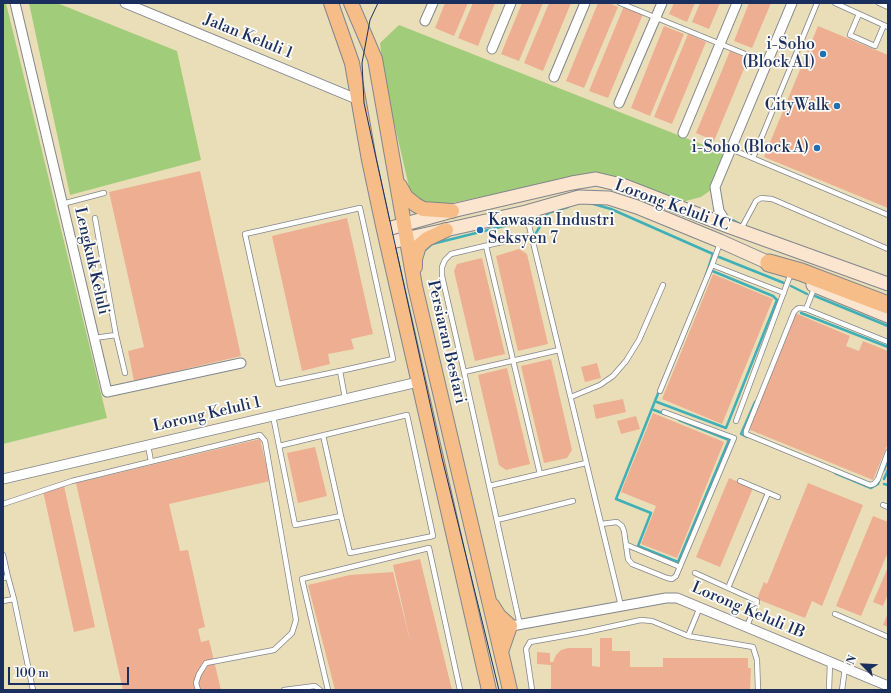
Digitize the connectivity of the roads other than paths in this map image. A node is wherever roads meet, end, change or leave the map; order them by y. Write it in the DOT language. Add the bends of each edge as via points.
graph roads {
  1 [pos="15,3"];
  2 [pos="125,3"];
  3 [pos="351,3"];
  4 [pos="433,3"];
  5 [pos="511,3"];
  6 [pos="585,3"];
  7 [pos="620,3"];
  8 [pos="662,3"];
  9 [pos="737,3"];
  10 [pos="792,3"];
  11 [pos="817,3"];
  12 [pos="835,3"];
  13 [pos="879,3"];
  14 [pos="333,6"];
  15 [pos="888,7"];
  16 [pos="859,14"];
  17 [pos="656,17"];
  18 [pos="425,21"];
  19 [pos="886,26"];
  20 [pos="720,44"];
  21 [pos="492,49"];
  22 [pos="750,56"];
  23 [pos="554,77"];
  24 [pos="359,100"];
  25 [pos="619,103"];
  26 [pos="683,133"];
  27 [pos="731,148"];
  28 [pos="753,158"];
  29 [pos="394,166"];
  30 [pos="104,193"];
  31 [pos="62,204"];
  32 [pos="452,211"];
  33 [pos="526,212"];
  34 [pos="888,215"];
  35 [pos="95,218"];
  36 [pos="404,225"];
  37 [pos="735,229"];
  38 [pos="446,230"];
  39 [pos="531,235"];
  40 [pos="385,237"];
  41 [pos="406,239"];
  42 [pos="720,241"];
  43 [pos="486,246"];
  44 [pos="888,249"];
  45 [pos="769,263"];
  46 [pos="712,265"];
  47 [pos="791,273"];
  48 [pos="888,284"];
  49 [pos="415,286"];
  50 [pos="664,286"];
  51 [pos="815,286"];
  52 [pos="784,293"];
  53 [pos="888,305"];
  54 [pos="806,309"];
  55 [pos="888,316"];
  56 [pos="116,335"];
  57 [pos="94,338"];
  58 [pos="888,342"];
  59 [pos="559,350"];
  60 [pos="513,360"];
  61 [pos="241,363"];
  62 [pos="340,371"];
  63 [pos="464,372"];
  64 [pos="125,373"];
  65 [pos="418,382"];
  66 [pos="660,391"];
  67 [pos="571,397"];
  68 [pos="344,398"];
  69 [pos="664,412"];
  70 [pos="272,416"];
  71 [pos="736,421"];
  72 [pos="323,435"];
  73 [pos="148,445"];
  74 [pos="279,446"];
  75 [pos="888,452"];
  76 [pos="151,462"];
  77 [pos="586,462"];
  78 [pos="540,474"];
  79 [pos="3,479"];
  80 [pos="740,481"];
  81 [pos="489,486"];
  82 [pos="768,493"];
  83 [pos="778,497"];
  84 [pos="573,501"];
  85 [pos="3,504"];
  86 [pos="341,516"];
  87 [pos="497,520"];
  88 [pos="601,524"];
  89 [pos="627,545"];
  90 [pos="3,555"];
  91 [pos="680,567"];
  92 [pos="695,573"];
  93 [pos="8,577"];
  94 [pos="3,578"];
  95 [pos="728,588"];
  96 [pos="14,599"];
  97 [pos="489,601"];
  98 [pos="3,602"];
  99 [pos="621,606"];
  100 [pos="700,607"];
  101 [pos="835,614"];
  102 [pos="515,626"];
  103 [pos="747,626"];
  104 [pos="496,629"];
  105 [pos="688,636"];
  106 [pos="888,637"];
  107 [pos="501,652"];
  108 [pos="830,662"];
  109 [pos="845,668"];
  110 [pos="888,686"];
  111 [pos="33,690"];
  112 [pos="198,690"];
  113 [pos="284,690"];
  114 [pos="320,690"];
  115 [pos="328,690"];
  116 [pos="460,690"];
  117 [pos="489,690"];
  118 [pos="510,690"];
  119 [pos="532,690"];
  120 [pos="758,690"];
  121 [pos="830,690"];
  122 [pos="842,690"];
  1 -- 31 [label="street, Lengkuk Keluli"];
  2 -- 24 [label="street, Jalan Keluli 1"];
  3 -- 29 [label="main road, Persiaran Bestari" via="375,59"];
  4 -- 18 [label="street"];
  5 -- 21 [label="street"];
  6 -- 23 [label="street"];
  7 -- 17 [label="lane"];
  8 -- 17 [label="street"];
  9 -- 20 [label="street"];
  10 -- 27 [label="street"];
  11 -- 28 [label="lane"];
  12 -- 16 [label="lane"];
  13 -- 15 [label="lane"];
  14 -- 24 [label="main road" via="352,63"];
  16 -- 19 [label="lane"];
  16 -- 19 [label="lane" via="850,35 875,46"];
  17 -- 20 [label="lane"];
  17 -- 25 [label="street"];
  20 -- 22 [label="lane"];
  20 -- 26 [label="street"];
  24 -- 40 [label="main road"];
  27 -- 28 [label="lane"];
  27 -- 37 [label="street" via="715,187 719,211"];
  28 -- 34 [label="lane" via="780,166"];
  29 -- 32 [label="main road" via="402,192 410,202 423,208"];
  29 -- 36 [label="main road, Persiaran Bestari"];
  30 -- 31 [label="lane"];
  31 -- 57 [label="street, Lengkuk Keluli"];
  32 -- 36 [label="street, Lorong Keluli 1C"];
  32 -- 37 [label="street, Lorong Keluli 1C" via="572,183 596,180 625,186"];
  33 -- 38 [label="street, Lorong Keluli 1C"];
  33 -- 39 [label="lane"];
  33 -- 42 [label="street, Lorong Keluli 1C" via="579,197 609,198"];
  35 -- 56 [label="lane"];
  36 -- 40 [label="street, Lorong Keluli 1C"];
  36 -- 41 [label="main road, Persiaran Bestari"];
  37 -- 44 [label="lane" via="756,202 761,198 772,199"];
  37 -- 48 [label="street, Lorong Keluli 1C"];
  38 -- 41 [label="street, Lorong Keluli 1C"];
  38 -- 49 [label="main road" via="419,246 415,259"];
  39 -- 43 [label="lane"];
  39 -- 59 [label="lane"];
  40 -- 41 [label="street, Lorong Keluli 1C"];
  40 -- 65 [label="main road"];
  41 -- 49 [label="main road, Persiaran Bestari"];
  42 -- 45 [label="street, Lorong Keluli 1C"];
  42 -- 46 [label="lane"];
  43 -- 60 [label="lane"];
  43 -- 63 [label="lane" via="451,254 442,267"];
  45 -- 47 [label="street, Lorong Keluli 1C"];
  45 -- 53 [label="highway" via="801,272"];
  46 -- 52 [label="lane"];
  46 -- 66 [label="lane"];
  47 -- 51 [label="street, Lorong Keluli 1C"];
  47 -- 52 [label="lane"];
  49 -- 97 [label="main road, Persiaran Bestari"];
  50 -- 67 [label="lane" via="639,340 626,361 604,382"];
  51 -- 54 [label="lane"];
  51 -- 55 [label="street, Lorong Keluli 1C"];
  52 -- 71 [label="lane"];
  54 -- 58 [label="lane"];
  54 -- 75 [label="lane" via="799,308 794,312 746,434 870,486 878,479"];
  56 -- 57 [label="lane"];
  56 -- 64 [label="lane"];
  57 -- 61 [label="street, Lengkuk Keluli" via="107,392"];
  59 -- 60 [label="lane"];
  59 -- 67 [label="lane"];
  60 -- 63 [label="lane"];
  60 -- 78 [label="lane"];
  62 -- 62 [label="lane" via="393,359 360,208 245,234 278,384"];
  62 -- 68 [label="lane"];
  63 -- 81 [label="lane"];
  65 -- 68 [label="street, Lorong Keluli 1"];
  65 -- 117 [label="main road"];
  67 -- 77 [label="lane"];
  68 -- 70 [label="street, Lorong Keluli 1"];
  69 -- 91 [label="lane" via="734,438"];
  70 -- 73 [label="street, Lorong Keluli 1"];
  70 -- 74 [label="lane"];
  72 -- 74 [label="lane"];
  72 -- 86 [label="lane"];
  72 -- 86 [label="lane" via="407,415 434,536 350,553"];
  73 -- 76 [label="lane"];
  73 -- 79 [label="street, Lorong Keluli 1"];
  74 -- 86 [label="lane" via="295,525"];
  76 -- 85 [label="lane" via="72,481"];
  76 -- 112 [label="lane" via="260,435 265,441 296,620 292,633 274,650 206,663 196,683"];
  77 -- 78 [label="lane"];
  77 -- 88 [label="lane"];
  78 -- 81 [label="lane"];
  80 -- 82 [label="lane"];
  81 -- 87 [label="lane"];
  82 -- 83 [label="lane"];
  82 -- 95 [label="lane"];
  84 -- 87 [label="lane"];
  87 -- 102 [label="lane"];
  88 -- 89 [label="lane" via="617,522 622,526"];
  88 -- 99 [label="lane"];
  89 -- 91 [label="lane"];
  89 -- 91 [label="lane" via="628,559 632,564 667,578 676,576"];
  90 -- 93 [label="lane"];
  92 -- 95 [label="lane"];
  93 -- 94 [label="lane"];
  93 -- 96 [label="lane"];
  95 -- 103 [label="lane" via="757,601"];
  96 -- 98 [label="lane"];
  96 -- 111 [label="lane"];
  97 -- 102 [label="main road" via="499,616"];
  97 -- 104 [label="main road, Persiaran Bestari"];
  99 -- 100 [label="street, Lorong Keluli 1B" via="671,597"];
  99 -- 102 [label="street, Lorong Keluli 1B"];
  100 -- 103 [label="street, Lorong Keluli 1B"];
  100 -- 105 [label="lane"];
  101 -- 106 [label="lane"];
  102 -- 104 [label="street, Lorong Keluli 1B"];
  102 -- 107 [label="main road"];
  103 -- 108 [label="street, Lorong Keluli 1B"];
  104 -- 107 [label="main road, Persiaran Bestari"];
  105 -- 119 [label="lane" via="652,621 641,620 530,642 526,649"];
  105 -- 120 [label="lane" via="753,647 758,660"];
  107 -- 118 [label="main road, Persiaran Bestari"];
  108 -- 109 [label="street, Lorong Keluli 1B"];
  108 -- 121 [label="lane"];
  109 -- 110 [label="street, Lorong Keluli 1B"];
  109 -- 122 [label="lane"];
  113 -- 114 [label="lane" via="315,686"];
  115 -- 116 [label="lane" via="302,579 429,548"];
}
